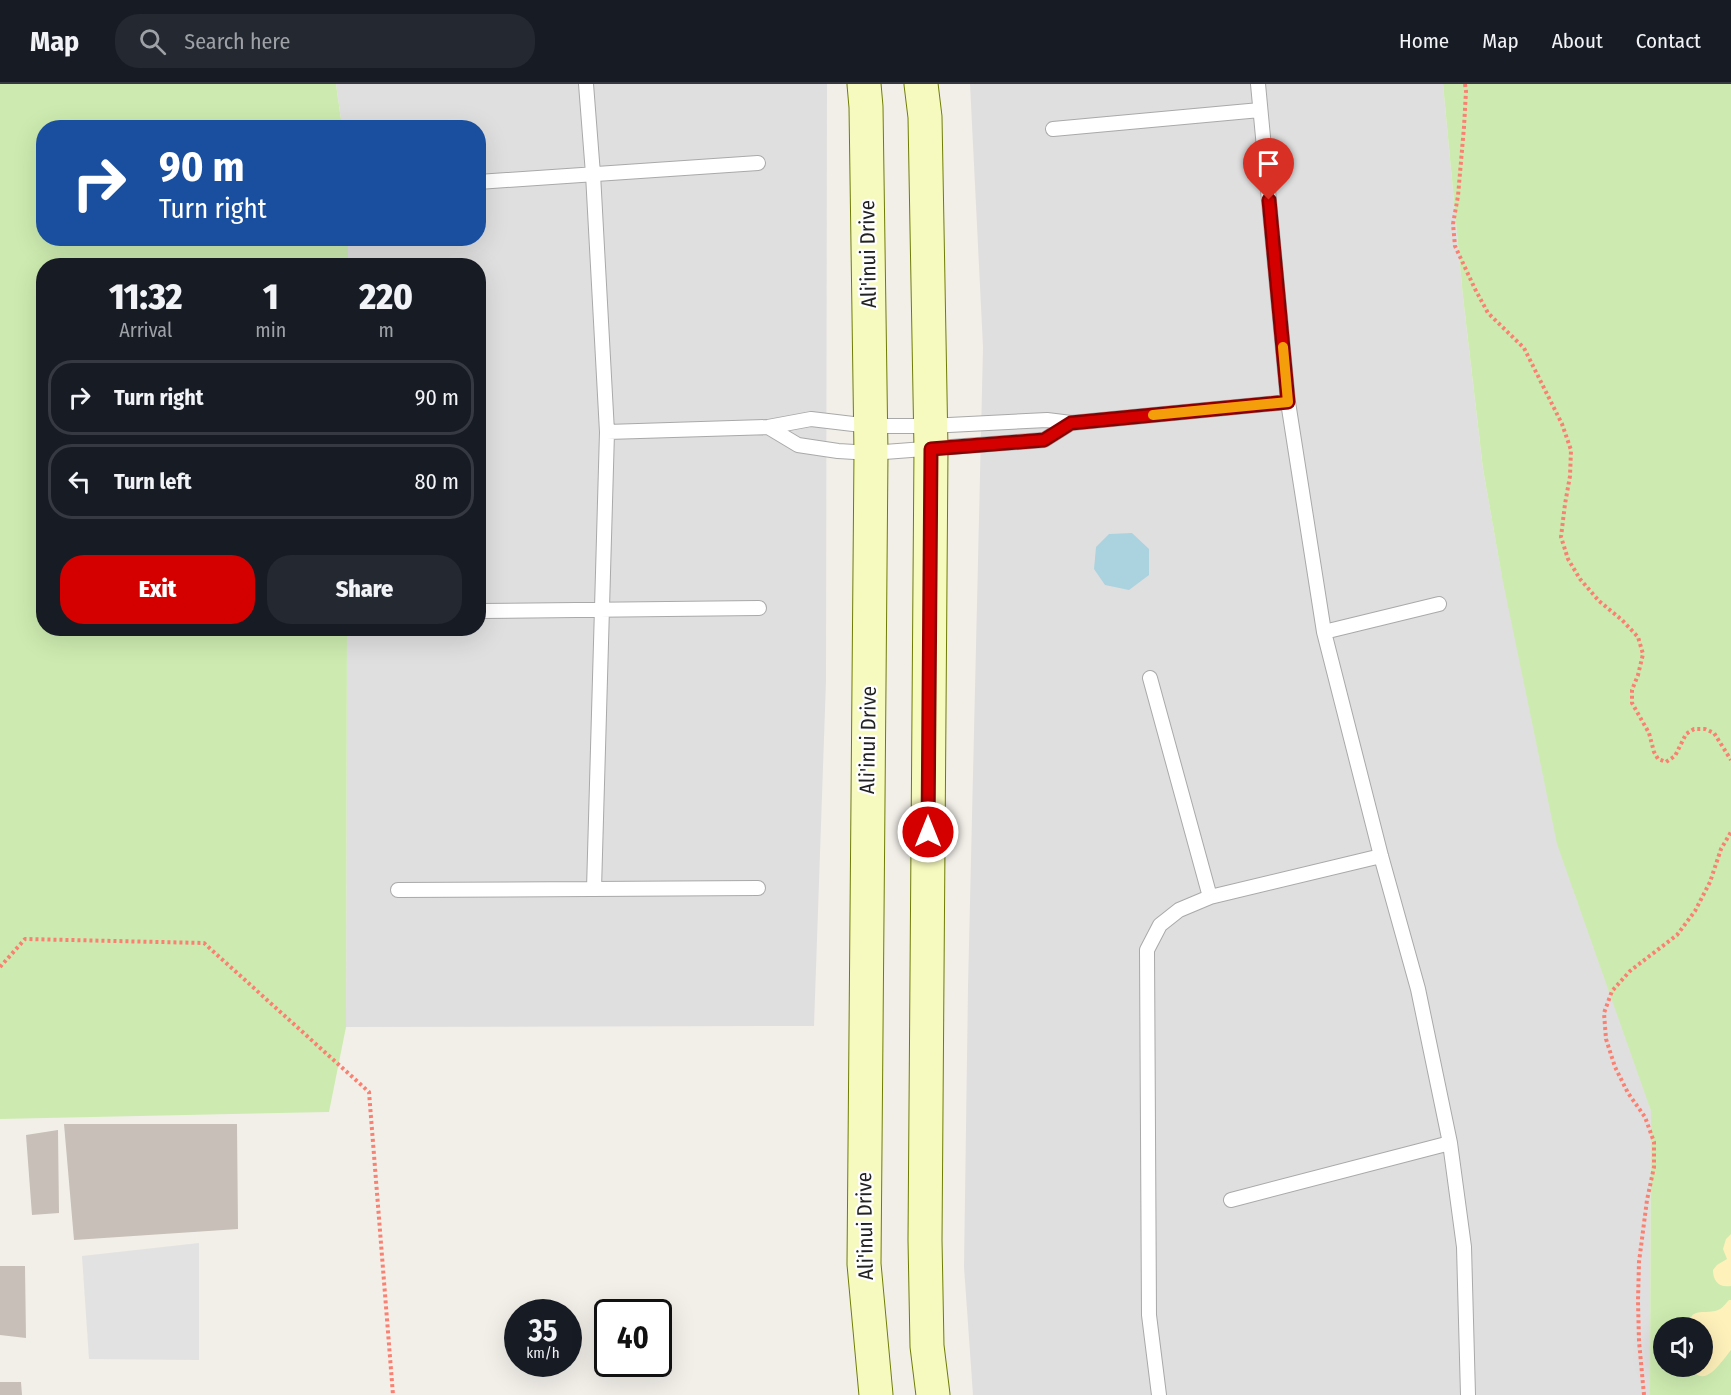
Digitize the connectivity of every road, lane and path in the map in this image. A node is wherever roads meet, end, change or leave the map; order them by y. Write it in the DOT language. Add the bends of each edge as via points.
graph roads {
  1 [pos="586,84"];
  2 [pos="864,84"];
  3 [pos="921,84"];
  4 [pos="1258,84"];
  5 [pos="1465,84"];
  6 [pos="1260,110"];
  7 [pos="1053,129"];
  8 [pos="758,163"];
  9 [pos="593,174"];
  10 [pos="486,181"];
  11 [pos="1288,402"];
  12 [pos="1071,423"];
  13 [pos="768,427"];
  14 [pos="607,432"];
  15 [pos="930,437"];
  16 [pos="871,440"];
  17 [pos="1439,604"];
  18 [pos="759,608"];
  19 [pos="601,610"];
  20 [pos="486,612"];
  21 [pos="1324,632"];
  22 [pos="1150,678"];
  23 [pos="1731,760"];
  24 [pos="1731,832"];
  25 [pos="1381,856"];
  26 [pos="758,888"];
  27 [pos="594,889"];
  28 [pos="398,891"];
  29 [pos="1210,897"];
  30 [pos="0,967"];
  31 [pos="1450,1143"];
  32 [pos="1231,1200"];
  33 [pos="393,1395"];
  34 [pos="876,1395"];
  35 [pos="933,1395"];
  36 [pos="1159,1395"];
  37 [pos="1468,1395"];
  38 [pos="1644,1395"];
  1 -- 9 [label="lane"];
  2 -- 16 [label="street, Ali'inui Drive"];
  3 -- 15 [label="street"];
  4 -- 6 [label="lane"];
  5 -- 23 [label="path" via="1453,224 1455,246 1488,313 1524,348 1562,424 1570,450 1561,537 1568,559 1599,601 1638,637 1643,654 1632,703 1658,759 1666,762 1675,756 1686,734 1705,729 1714,733"];
  6 -- 7 [label="lane"];
  6 -- 11 [label="lane"];
  8 -- 9 [label="lane"];
  9 -- 10 [label="lane"];
  9 -- 14 [label="lane"];
  11 -- 12 [label="lane"];
  11 -- 21 [label="lane"];
  12 -- 15 [label="lane" via="1047,420"];
  12 -- 15 [label="lane" via="1044,440"];
  13 -- 14 [label="lane"];
  13 -- 16 [label="lane" via="810,419"];
  13 -- 16 [label="lane" via="798,445 838,451"];
  14 -- 19 [label="lane"];
  15 -- 16 [label="lane"];
  15 -- 16 [label="lane"];
  15 -- 35 [label="street" via="925,1240 927,1346"];
  16 -- 34 [label="street, Ali'inui Drive" via="864,1264"];
  17 -- 21 [label="lane"];
  18 -- 19 [label="lane"];
  19 -- 20 [label="lane"];
  19 -- 27 [label="lane"];
  21 -- 25 [label="lane"];
  22 -- 29 [label="lane"];
  24 -- 38 [label="path" via="1695,911 1677,935 1650,954 1612,991 1604,1013 1606,1039 1616,1067 1645,1117 1654,1142 1654,1167 1639,1262"];
  25 -- 29 [label="lane"];
  25 -- 31 [label="lane" via="1418,989"];
  26 -- 27 [label="lane"];
  27 -- 28 [label="lane"];
  29 -- 36 [label="lane" via="1179,910 1160,925 1147,950 1149,1315"];
  30 -- 33 [label="path" via="25,939 204,943 369,1092"];
  31 -- 32 [label="lane"];
  31 -- 37 [label="lane" via="1464,1247"];
}
